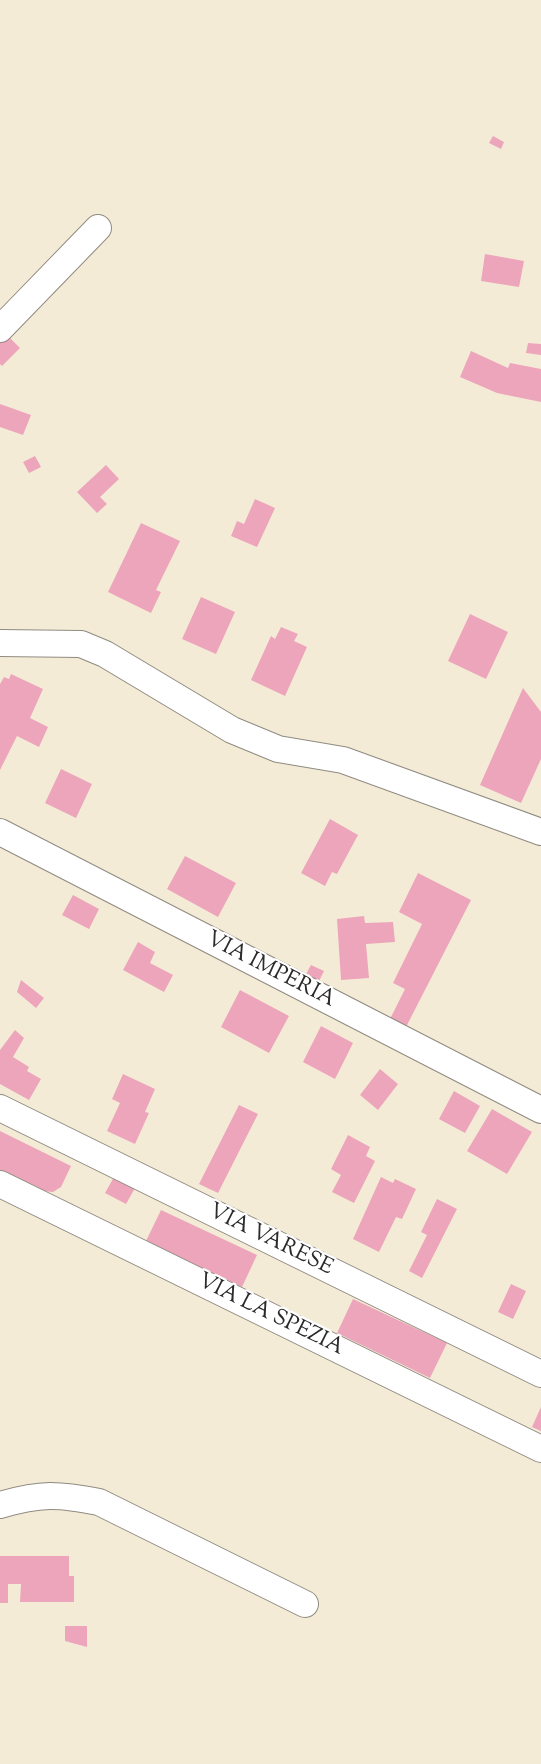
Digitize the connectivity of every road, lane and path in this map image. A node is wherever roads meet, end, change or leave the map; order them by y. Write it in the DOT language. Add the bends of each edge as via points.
graph roads {
  1 [pos="98,228"];
  2 [pos="0,329"];
  3 [pos="0,643"];
  4 [pos="0,832"];
  5 [pos="541,832"];
  6 [pos="0,1108"];
  7 [pos="541,1110"];
  8 [pos="0,1184"];
  9 [pos="541,1374"];
  10 [pos="541,1449"];
  11 [pos="0,1505"];
  12 [pos="305,1604"];
  1 -- 2 [label="street"];
  3 -- 5 [label="street" via="81,644 260,742 278,749 343,760"];
  4 -- 7 [label="street, VIA IMPERIA"];
  6 -- 9 [label="street, VIA VARESE"];
  8 -- 10 [label="street, VIA LA SPEZIA"];
  11 -- 12 [label="street" via="31,1496 63,1495 99,1502"];
}
